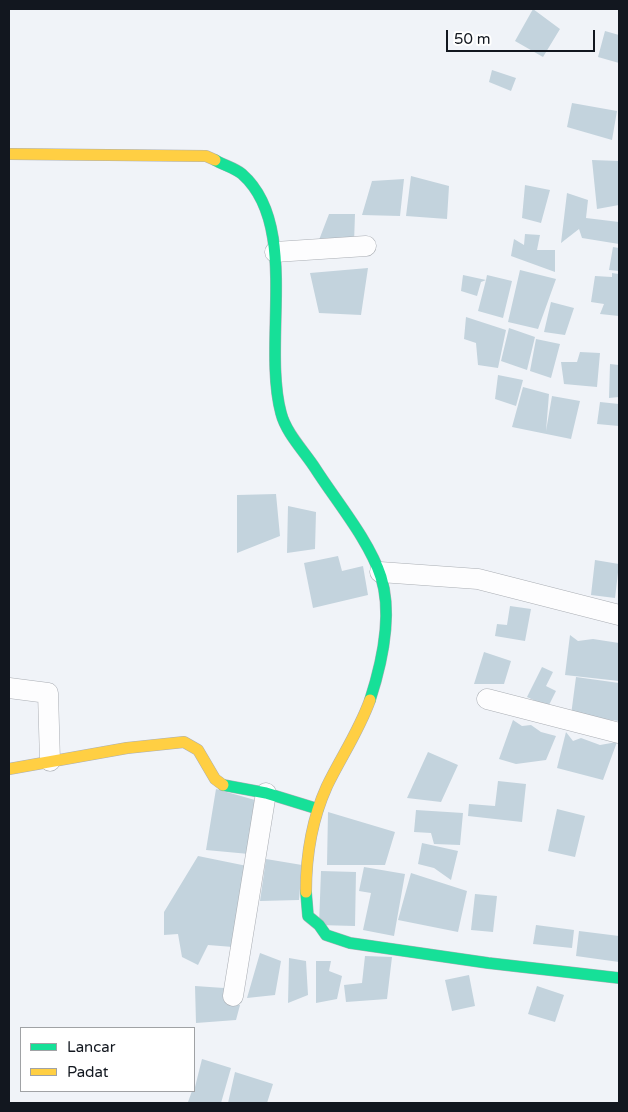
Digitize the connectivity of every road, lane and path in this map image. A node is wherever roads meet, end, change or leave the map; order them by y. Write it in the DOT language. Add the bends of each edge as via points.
graph roads {
  1 [pos="9,154"];
  2 [pos="366,246"];
  3 [pos="275,252"];
  4 [pos="380,572"];
  5 [pos="619,614"];
  6 [pos="9,688"];
  7 [pos="488,699"];
  8 [pos="619,733"];
  9 [pos="50,761"];
  10 [pos="9,769"];
  11 [pos="266,793"];
  12 [pos="318,809"];
  13 [pos="619,978"];
  14 [pos="233,996"];
  1 -- 3 [label="street" via="206,156 221,161 252,182 262,196 274,233"];
  2 -- 3 [label="street"];
  3 -- 4 [label="street" via="273,376 281,417 359,534"];
  4 -- 5 [label="street" via="478,579"];
  4 -- 12 [label="street" via="386,610 379,665 364,715"];
  6 -- 9 [label="street" via="48,693"];
  7 -- 8 [label="street"];
  9 -- 10 [label="street"];
  9 -- 11 [label="street" via="184,742 202,754 220,784"];
  11 -- 12 [label="street"];
  11 -- 14 [label="street"];
  12 -- 13 [label="street" via="306,900 308,916 326,935 350,942 488,964"];
}
